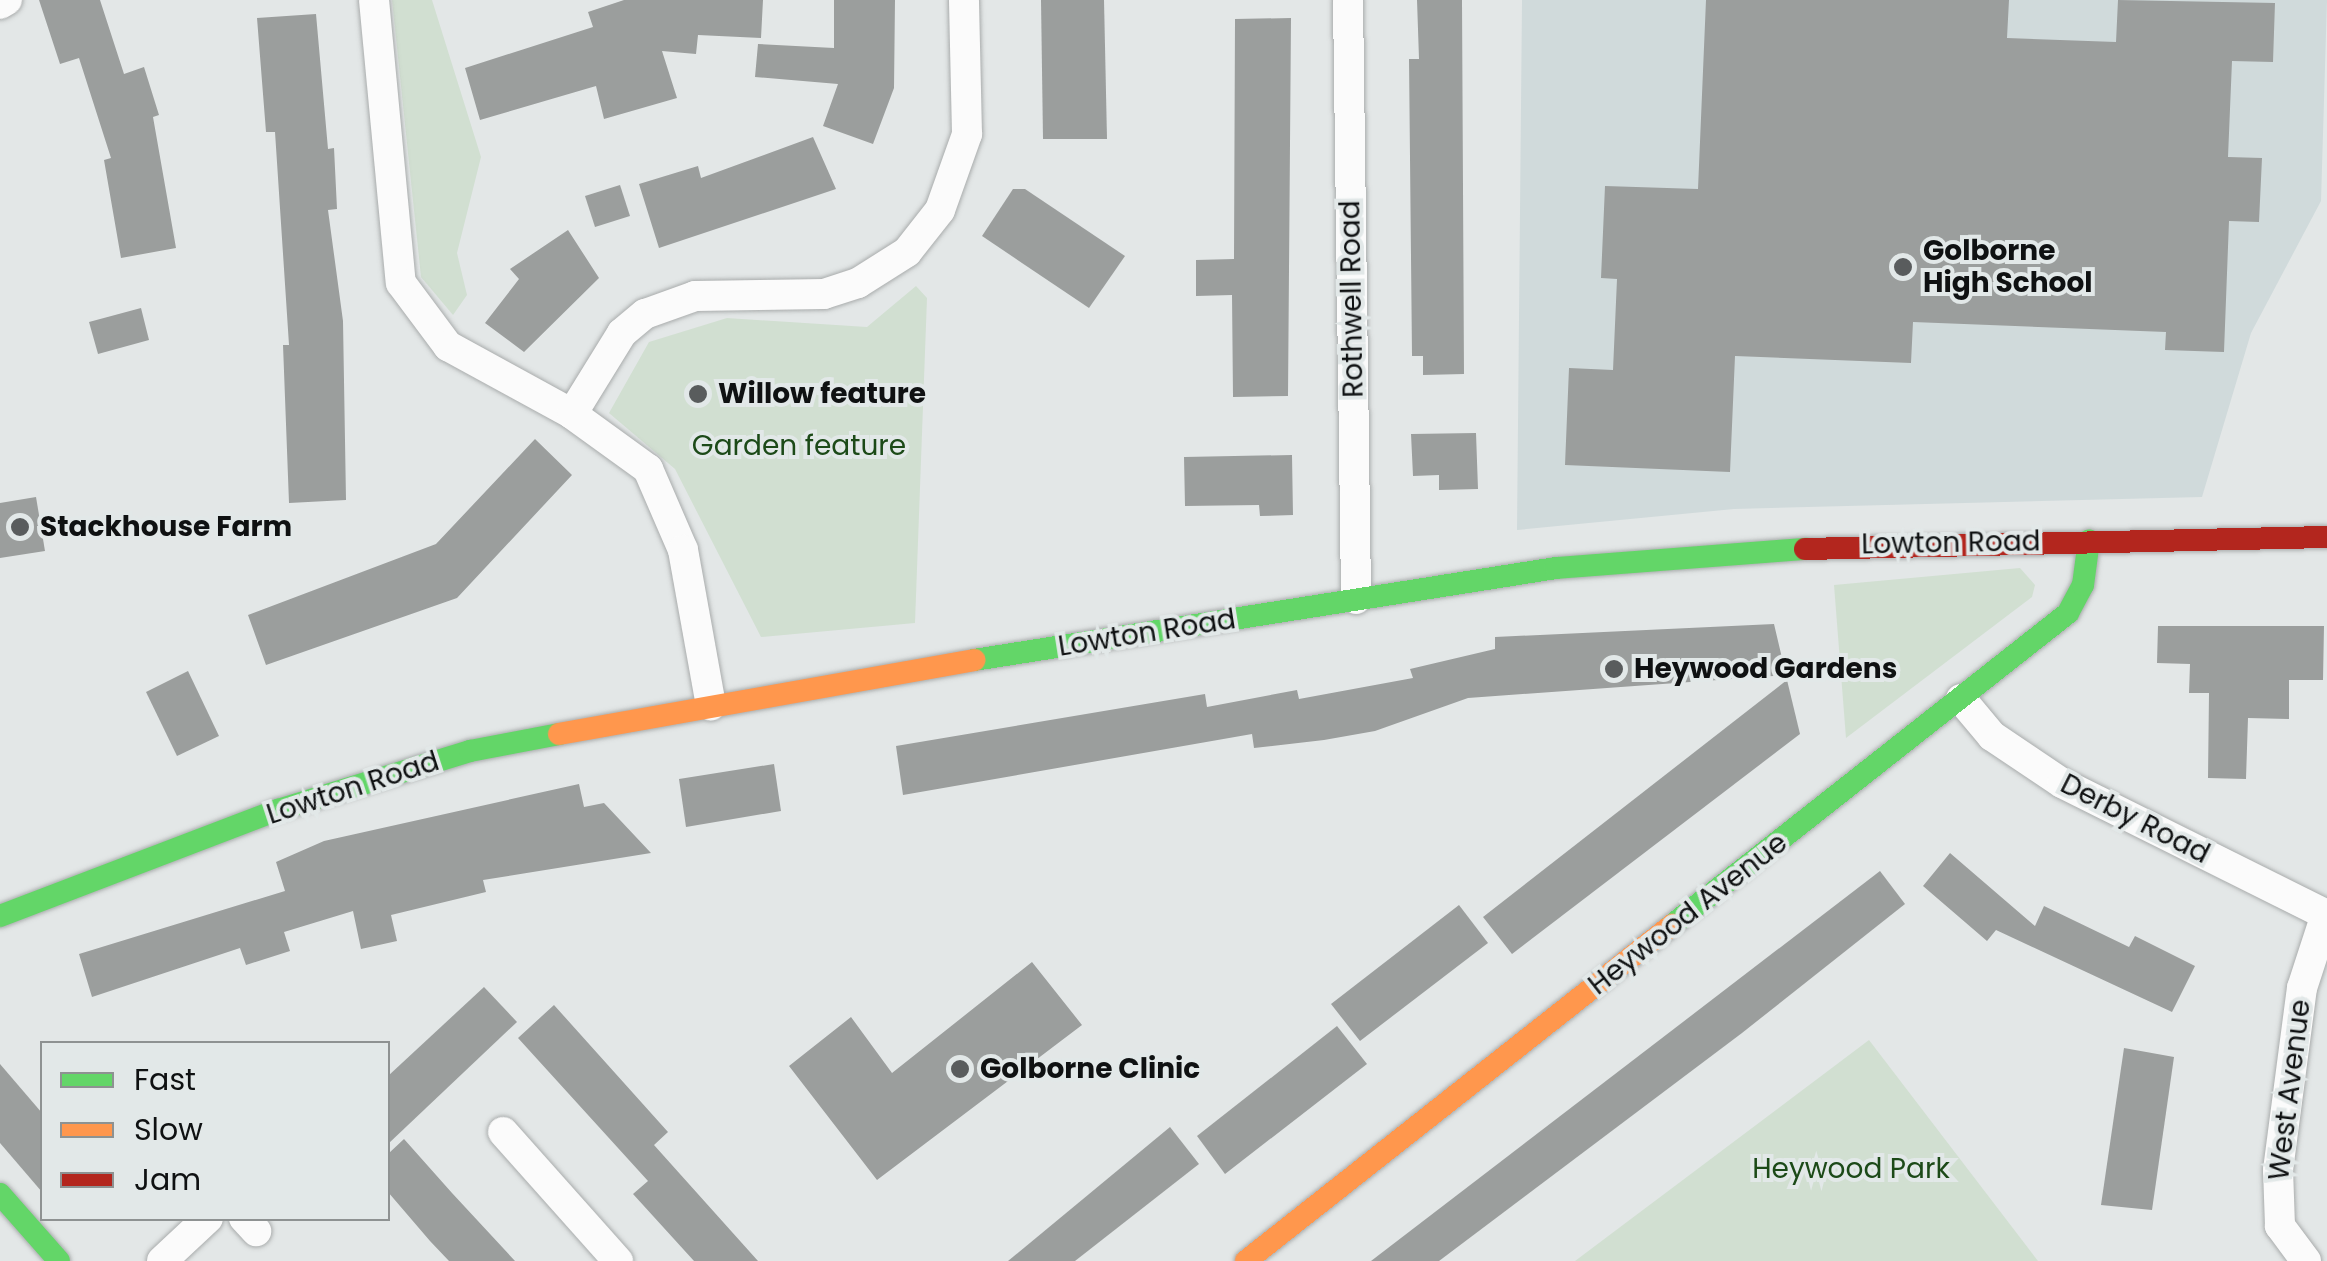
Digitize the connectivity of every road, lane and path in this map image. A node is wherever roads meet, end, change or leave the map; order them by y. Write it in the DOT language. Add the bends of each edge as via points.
graph roads {
  1 [pos="7,0"];
  2 [pos="374,0"];
  3 [pos="964,0"];
  4 [pos="1348,0"];
  5 [pos="0,4"];
  6 [pos="572,414"];
  7 [pos="2327,537"];
  8 [pos="2089,540"];
  9 [pos="1356,599"];
  10 [pos="1961,698"];
  11 [pos="711,706"];
  12 [pos="2326,915"];
  13 [pos="0,916"];
  14 [pos="503,1132"];
  15 [pos="0,1194"];
  16 [pos="205,1221"];
  17 [pos="59,1261"];
  18 [pos="162,1261"];
  19 [pos="618,1261"];
  20 [pos="1246,1261"];
  21 [pos="2306,1261"];
  1 -- 5 [label="street"];
  2 -- 6 [label="street" via="401,282 448,346"];
  3 -- 6 [label="street" via="967,134 940,210 906,252 858,284 824,294 696,296 645,314 622,333"];
  4 -- 9 [label="street, Rothwell Road"];
  6 -- 11 [label="street" via="648,469 672,512"];
  7 -- 8 [label="main road, Lowton Road"];
  8 -- 9 [label="main road, Lowton Road" via="1866,544 1556,568"];
  8 -- 10 [label="main road, Heywood Avenue" via="2083,585 2068,614"];
  9 -- 11 [label="main road, Lowton Road"];
  10 -- 12 [label="street, Derby Road" via="1992,736 2062,782"];
  10 -- 20 [label="main road, Heywood Avenue"];
  11 -- 13 [label="main road, Lowton Road" via="470,751 278,810"];
  12 -- 21 [label="street, West Avenue" via="2302,988 2278,1170 2280,1226"];
  14 -- 19 [label="street"];
  15 -- 17 [label="main road"];
  16 -- 18 [label="street"];
}
